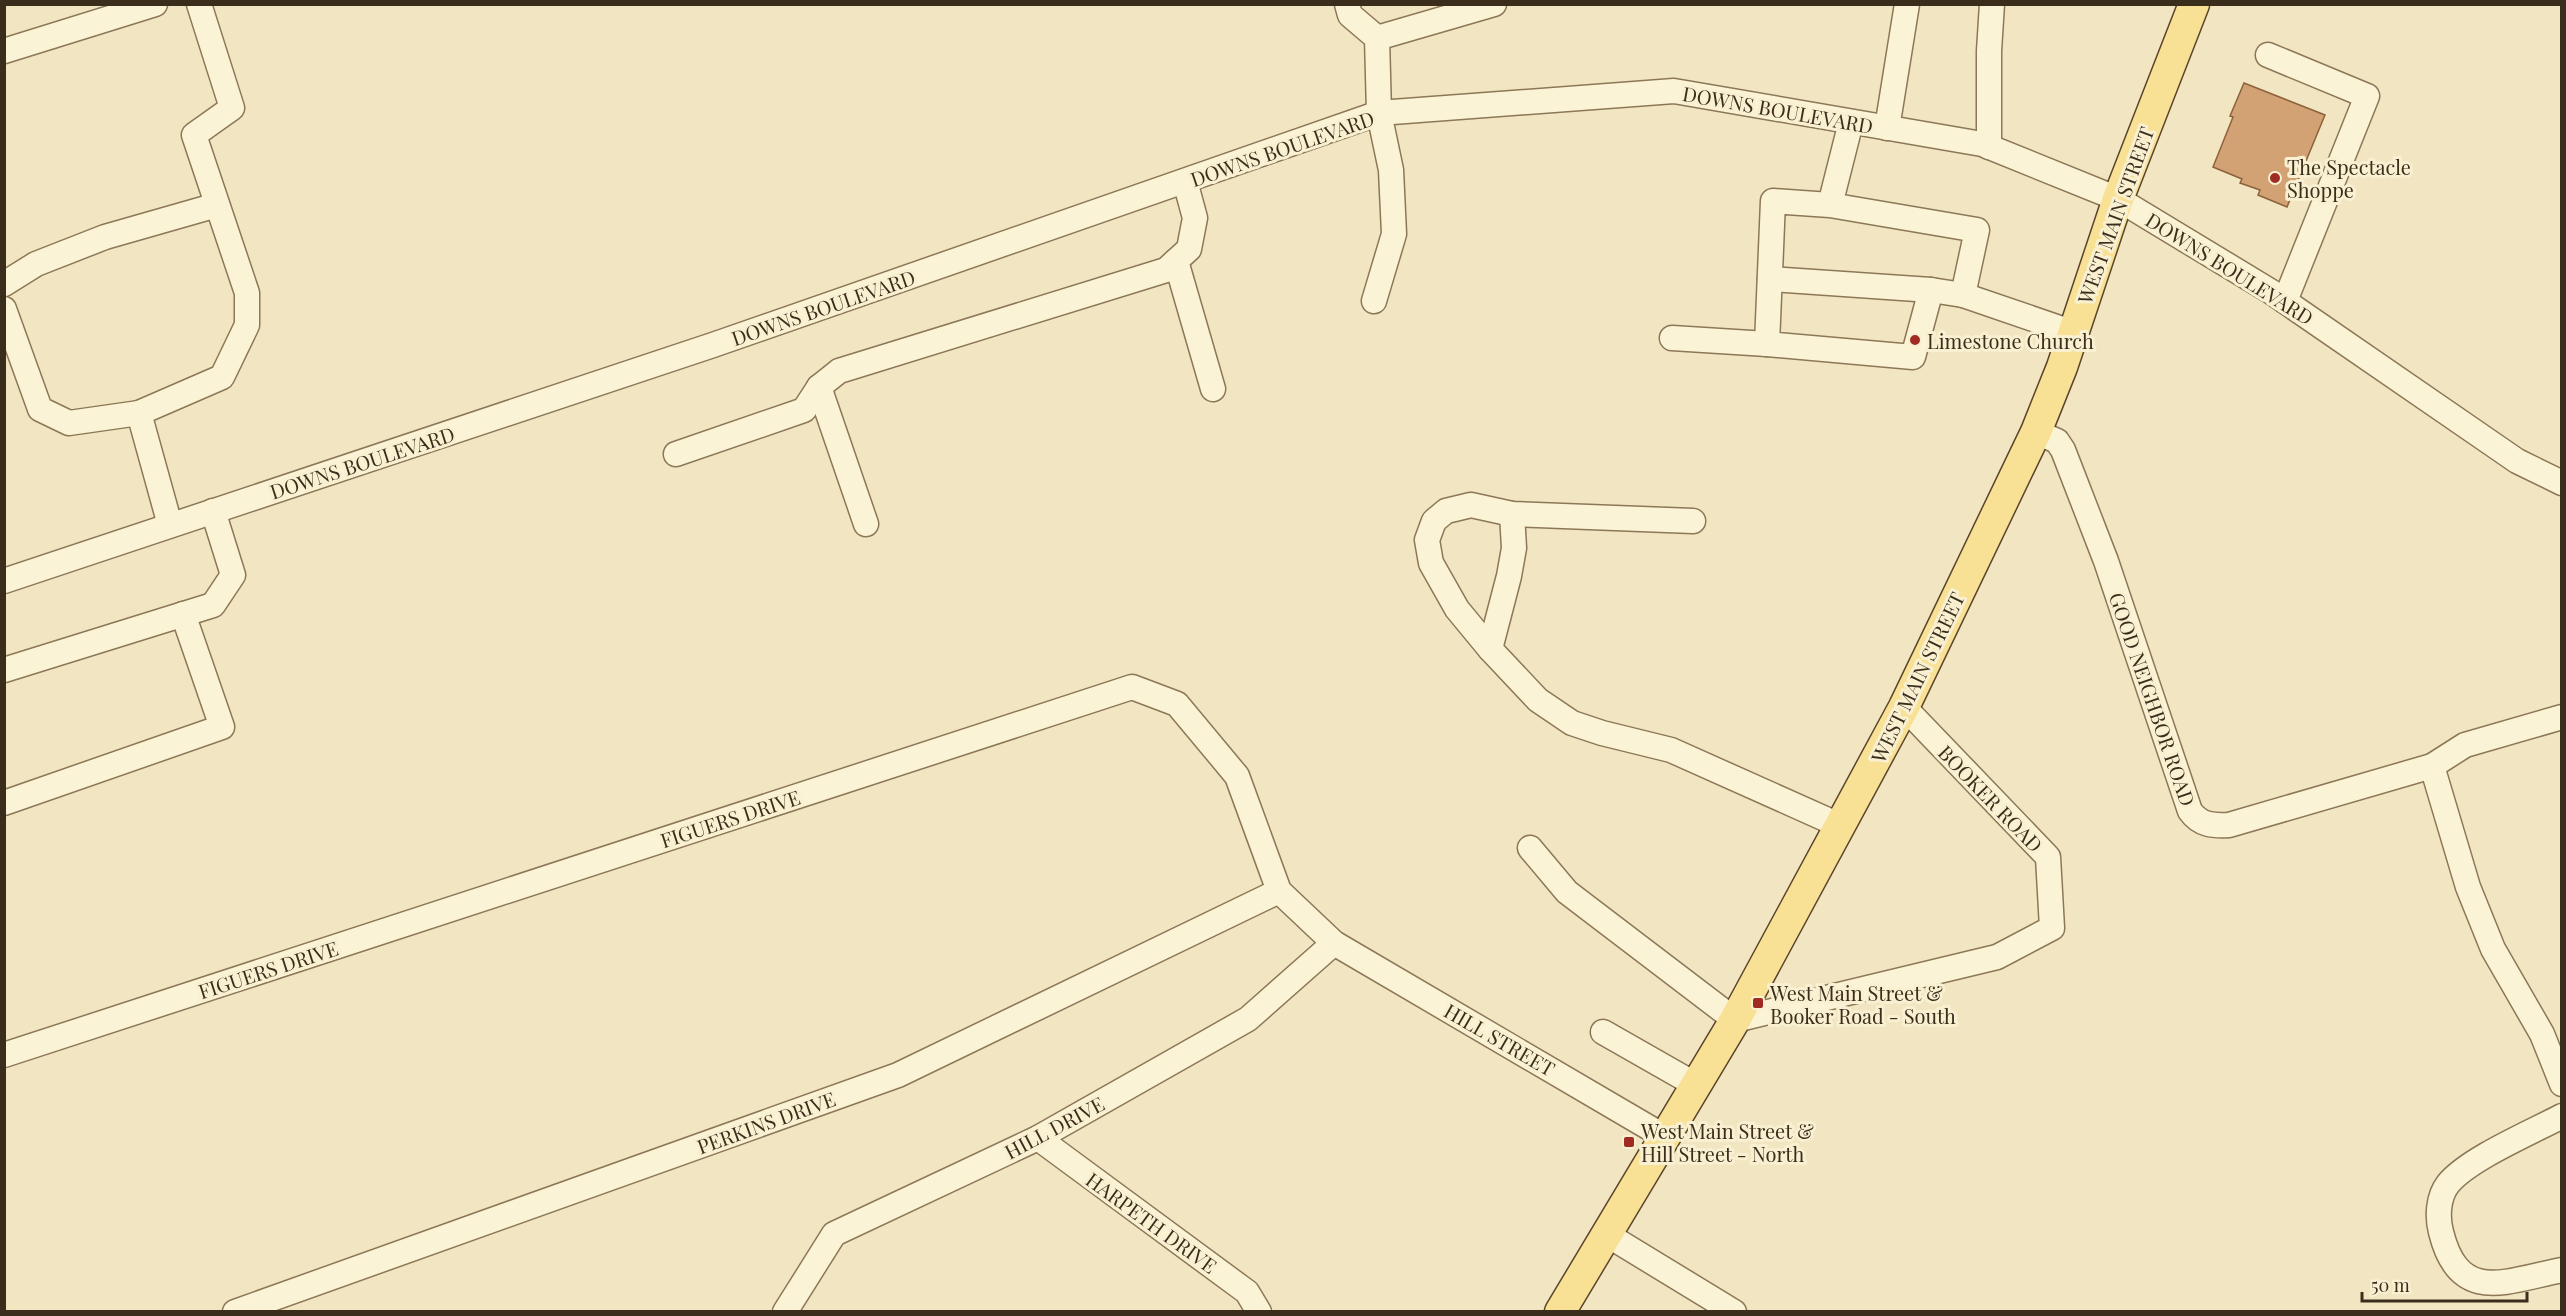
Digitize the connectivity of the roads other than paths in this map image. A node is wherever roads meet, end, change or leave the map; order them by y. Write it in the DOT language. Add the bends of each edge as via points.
graph roads {
  1 [pos="155,4"];
  2 [pos="199,4"];
  3 [pos="1347,4"];
  4 [pos="1494,4"];
  5 [pos="1907,4"];
  6 [pos="1992,4"];
  7 [pos="2194,4"];
  8 [pos="1377,38"];
  9 [pos="4,51"];
  10 [pos="2268,55"];
  11 [pos="1379,113"];
  12 [pos="1851,122"];
  13 [pos="1887,128"];
  14 [pos="1989,147"];
  15 [pos="1185,181"];
  16 [pos="2118,199"];
  17 [pos="217,205"];
  18 [pos="1830,206"];
  19 [pos="1176,261"];
  20 [pos="1770,279"];
  21 [pos="4,284"];
  22 [pos="1931,290"];
  23 [pos="1963,295"];
  24 [pos="1374,301"];
  25 [pos="2285,301"];
  26 [pos="4,309"];
  27 [pos="2074,333"];
  28 [pos="1672,338"];
  29 [pos="1767,344"];
  30 [pos="819,387"];
  31 [pos="1213,389"];
  32 [pos="139,413"];
  33 [pos="2036,432"];
  34 [pos="676,454"];
  35 [pos="2562,483"];
  36 [pos="213,511"];
  37 [pos="1512,514"];
  38 [pos="1693,521"];
  39 [pos="866,524"];
  40 [pos="170,525"];
  41 [pos="4,581"];
  42 [pos="183,614"];
  43 [pos="1490,649"];
  44 [pos="4,670"];
  45 [pos="1904,707"];
  46 [pos="2562,717"];
  47 [pos="2432,766"];
  48 [pos="4,803"];
  49 [pos="1841,826"];
  50 [pos="1530,848"];
  51 [pos="1280,891"];
  52 [pos="1334,943"];
  53 [pos="1735,1020"];
  54 [pos="1604,1032"];
  55 [pos="4,1055"];
  56 [pos="2562,1084"];
  57 [pos="1696,1085"];
  58 [pos="2562,1116"];
  59 [pos="1665,1137"];
  60 [pos="1038,1138"];
  61 [pos="1606,1234"];
  62 [pos="2562,1270"];
  63 [pos="235,1311"];
  64 [pos="785,1311"];
  65 [pos="1258,1311"];
  66 [pos="1560,1311"];
  67 [pos="1734,1311"];
  1 -- 9 [label="street"];
  2 -- 17 [label="street" via="231,108 194,135"];
  3 -- 8 [label="street" via="1350,15"];
  4 -- 8 [label="street"];
  5 -- 13 [label="street"];
  6 -- 14 [label="street"];
  7 -- 16 [label="main road, WEST MAIN STREET"];
  8 -- 11 [label="street"];
  10 -- 25 [label="street" via="2367,96"];
  11 -- 12 [label="street, DOWNS BOULEVARD" via="1674,91"];
  11 -- 15 [label="street, DOWNS BOULEVARD"];
  11 -- 24 [label="street" via="1391,170 1394,234"];
  12 -- 13 [label="street, DOWNS BOULEVARD"];
  12 -- 18 [label="street"];
  13 -- 14 [label="street, DOWNS BOULEVARD"];
  14 -- 16 [label="street, DOWNS BOULEVARD"];
  15 -- 19 [label="street" via="1195,218 1189,249"];
  15 -- 36 [label="street, DOWNS BOULEVARD" via="701,349"];
  16 -- 25 [label="street, DOWNS BOULEVARD"];
  16 -- 27 [label="main road, WEST MAIN STREET"];
  17 -- 21 [label="street" via="105,237 36,264"];
  17 -- 32 [label="street" via="247,293 247,325 222,377"];
  18 -- 20 [label="street" via="1773,201"];
  18 -- 23 [label="street" via="1977,230"];
  19 -- 30 [label="street" via="1166,270 839,371"];
  19 -- 31 [label="street"];
  20 -- 22 [label="street"];
  20 -- 29 [label="street"];
  22 -- 23 [label="street"];
  22 -- 29 [label="street" via="1913,357"];
  23 -- 27 [label="street"];
  25 -- 35 [label="street, DOWNS BOULEVARD" via="2517,461"];
  26 -- 32 [label="street" via="40,409 69,423"];
  27 -- 33 [label="main road, WEST MAIN STREET"];
  28 -- 29 [label="street"];
  30 -- 34 [label="street" via="804,410"];
  30 -- 39 [label="street"];
  32 -- 40 [label="street"];
  33 -- 45 [label="main road, WEST MAIN STREET"];
  33 -- 47 [label="street, GOOD NEIGHBOR ROAD" via="2057,441 2063,450 2195,817 2209,825 2229,825"];
  36 -- 40 [label="street, DOWNS BOULEVARD"];
  36 -- 42 [label="street" via="233,575 213,605"];
  37 -- 38 [label="street"];
  37 -- 43 [label="street" via="1512,557"];
  37 -- 43 [label="street" via="1471,505 1446,511 1434,521 1427,540 1431,562 1457,609"];
  40 -- 41 [label="street, DOWNS BOULEVARD"];
  42 -- 44 [label="street"];
  42 -- 48 [label="street" via="222,727"];
  43 -- 49 [label="street" via="1538,699 1572,723 1671,750"];
  45 -- 49 [label="main road, WEST MAIN STREET"];
  45 -- 53 [label="street, BOOKER ROAD" via="2048,857 2052,928 1997,957"];
  46 -- 47 [label="street, GOOD NEIGHBOR ROAD" via="2465,745"];
  47 -- 56 [label="street" via="2468,887 2493,950 2542,1034"];
  49 -- 53 [label="main road, WEST MAIN STREET"];
  50 -- 53 [label="street" via="1568,892"];
  51 -- 52 [label="street, FIGUERS DRIVE"];
  51 -- 55 [label="street, FIGUERS DRIVE" via="1237,776 1177,704 1132,687"];
  51 -- 63 [label="street, PERKINS DRIVE" via="898,1075"];
  52 -- 59 [label="street, HILL STREET"];
  52 -- 60 [label="street, HILL DRIVE" via="1248,1019"];
  53 -- 57 [label="main road, WEST MAIN STREET"];
  54 -- 57 [label="street"];
  57 -- 59 [label="main road, WEST MAIN STREET"];
  58 -- 62 [label="street" via="2461,1172 2442,1193 2439,1206 2439,1227 2450,1260 2458,1272 2476,1282 2494,1283"];
  59 -- 61 [label="main road, WEST MAIN STREET"];
  60 -- 64 [label="street, HILL DRIVE" via="834,1234"];
  60 -- 65 [label="street, HARPETH DRIVE" via="1247,1292"];
  61 -- 66 [label="main road, WEST MAIN STREET"];
  61 -- 67 [label="street"];
}
